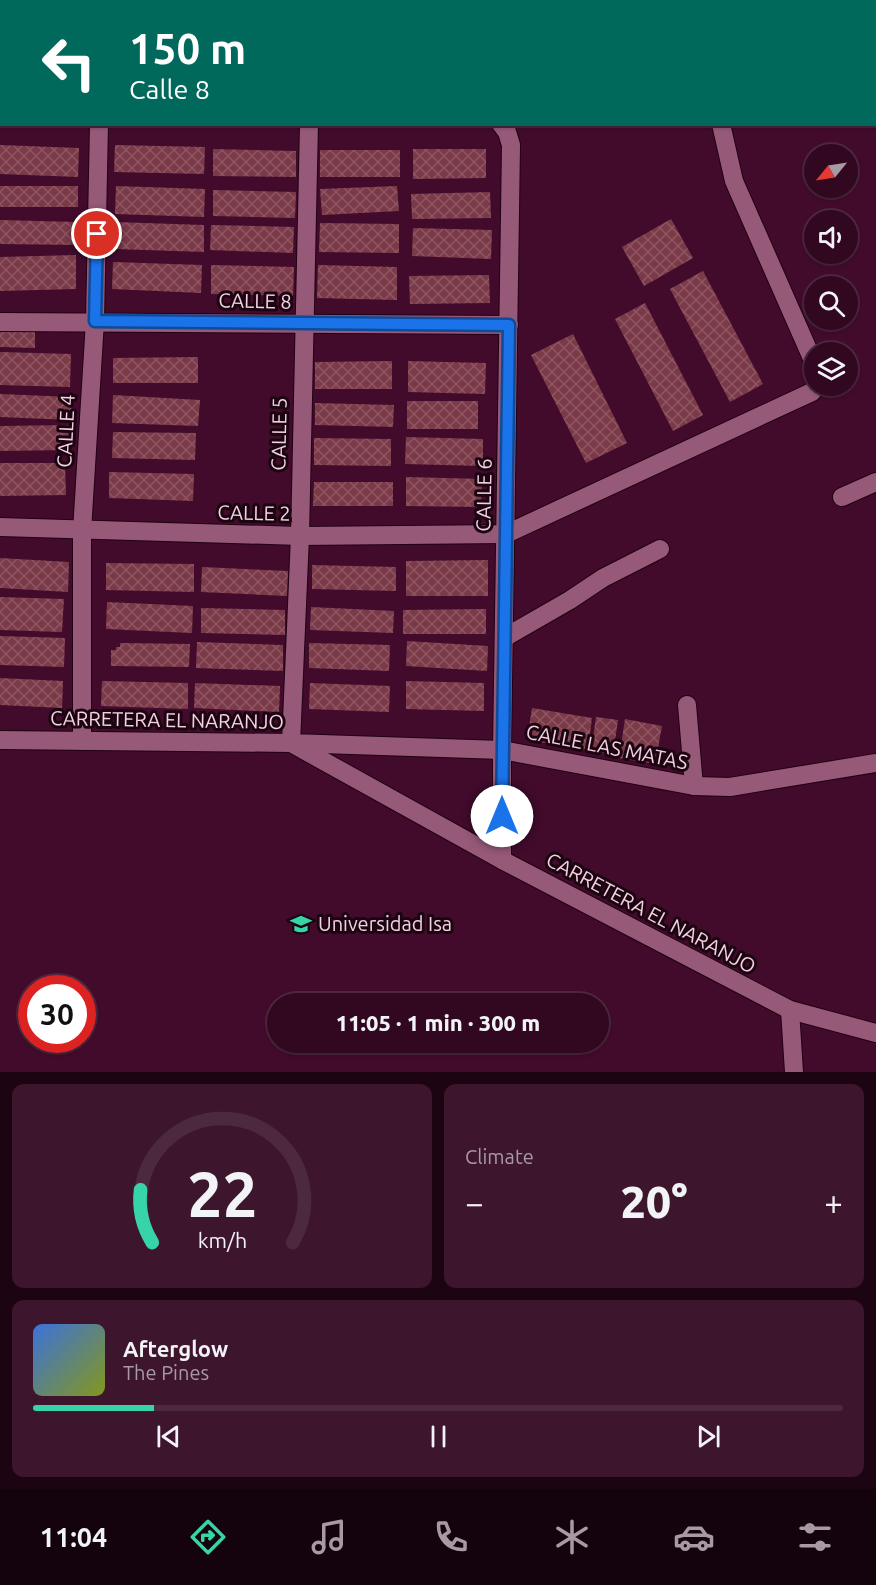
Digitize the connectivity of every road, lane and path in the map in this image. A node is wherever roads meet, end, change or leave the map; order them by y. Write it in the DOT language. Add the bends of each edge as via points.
graph roads {
  1 [pos="99,126"];
  2 [pos="309,126"];
  3 [pos="721,126"];
  4 [pos="508,127"];
  5 [pos="95,321"];
  6 [pos="0,322"];
  7 [pos="303,324"];
  8 [pos="509,325"];
  9 [pos="805,342"];
  10 [pos="804,396"];
  11 [pos="876,482"];
  12 [pos="842,497"];
  13 [pos="0,527"];
  14 [pos="82,531"];
  15 [pos="506,534"];
  16 [pos="300,536"];
  17 [pos="660,549"];
  18 [pos="504,638"];
  19 [pos="687,705"];
  20 [pos="0,740"];
  21 [pos="82,741"];
  22 [pos="291,744"];
  23 [pos="502,750"];
  24 [pos="876,763"];
  25 [pos="694,786"];
  26 [pos="502,860"];
  27 [pos="790,1010"];
  28 [pos="876,1033"];
  29 [pos="794,1072"];
  1 -- 5 [label="street, CALLE 4"];
  2 -- 7 [label="street, CALLE 5"];
  3 -- 9 [label="street" via="734,181"];
  4 -- 8 [label="street, CALLE 6"];
  5 -- 6 [label="street, CALLE 8"];
  5 -- 7 [label="street, CALLE 8"];
  5 -- 14 [label="street, CALLE 4"];
  7 -- 8 [label="street, CALLE 8"];
  7 -- 16 [label="street, CALLE 5"];
  8 -- 15 [label="street, CALLE 6"];
  10 -- 15 [label="street"];
  11 -- 12 [label="street"];
  13 -- 14 [label="street, CALLE 2"];
  14 -- 16 [label="street, CALLE 2"];
  14 -- 21 [label="street, CALLE 4"];
  15 -- 16 [label="street, CALLE 2"];
  15 -- 18 [label="street, CALLE 6"];
  16 -- 22 [label="street, CALLE 5"];
  17 -- 18 [label="street" via="603,578"];
  18 -- 23 [label="street, CALLE 6"];
  19 -- 25 [label="street"];
  20 -- 21 [label="street, CARRETERA EL NARANJO"];
  21 -- 22 [label="street, CARRETERA EL NARANJO"];
  22 -- 23 [label="street, CALLE LAS MATAS"];
  22 -- 26 [label="street, CARRETERA EL NARANJO"];
  23 -- 25 [label="street, CALLE LAS MATAS"];
  23 -- 26 [label="street, CALLE 6"];
  24 -- 25 [label="street, CALLE LAS MATAS" via="730,787"];
  26 -- 27 [label="street, CARRETERA EL NARANJO"];
  27 -- 28 [label="street, CARRETERA EL NARANJO"];
  27 -- 29 [label="street"];
}
